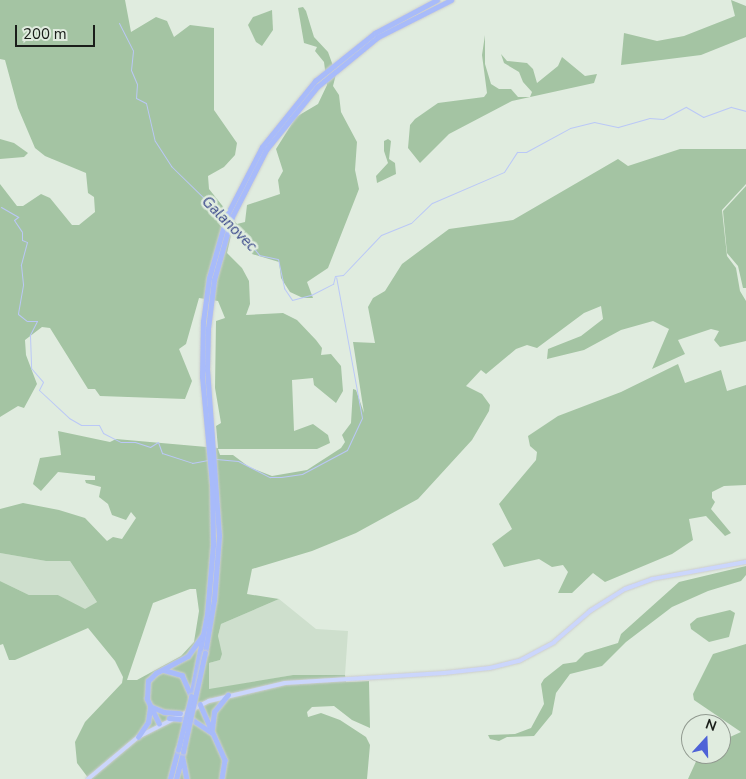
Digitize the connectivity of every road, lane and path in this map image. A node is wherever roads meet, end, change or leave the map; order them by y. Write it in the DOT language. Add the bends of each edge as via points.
graph roads {
  1 [pos="437,0"];
  2 [pos="451,0"];
  3 [pos="340,62"];
  4 [pos="216,515"];
  5 [pos="746,562"];
  6 [pos="204,632"];
  7 [pos="203,653"];
  8 [pos="160,670"];
  9 [pos="228,695"];
  10 [pos="191,697"];
  11 [pos="200,704"];
  12 [pos="150,706"];
  13 [pos="180,713"];
  14 [pos="169,718"];
  15 [pos="159,724"];
  16 [pos="212,733"];
  17 [pos="138,737"];
  18 [pos="181,751"];
  19 [pos="88,779"];
  20 [pos="170,779"];
  21 [pos="176,779"];
  22 [pos="187,779"];
  23 [pos="222,779"];
  1 -- 3 [label="highway" via="390,24"];
  2 -- 3 [label="highway" via="391,29"];
  3 -- 4 [label="highway" via="308,92 255,163 227,216 209,293 202,351"];
  4 -- 6 [label="highway"];
  4 -- 7 [label="highway" via="216,586"];
  5 -- 9 [label="main road" via="652,579 630,587 604,600 538,652 519,661 444,673 285,683"];
  6 -- 7 [label="highway"];
  6 -- 8 [label="highway" via="188,656"];
  7 -- 10 [label="highway"];
  7 -- 18 [label="highway, bridge"];
  8 -- 10 [label="highway" via="182,675"];
  8 -- 12 [label="highway" via="146,686"];
  9 -- 11 [label="main road"];
  9 -- 16 [label="highway" via="214,712"];
  10 -- 18 [label="highway, bridge"];
  11 -- 13 [label="main road"];
  11 -- 16 [label="highway"];
  12 -- 13 [label="highway" via="164,712"];
  12 -- 15 [label="highway"];
  12 -- 17 [label="highway" via="148,722"];
  13 -- 14 [label="main road"];
  14 -- 15 [label="main road"];
  14 -- 16 [label="highway" via="193,720"];
  15 -- 17 [label="main road"];
  16 -- 23 [label="highway" via="226,763"];
  17 -- 19 [label="main road"];
  18 -- 20 [label="highway"];
  18 -- 21 [label="highway"];
  18 -- 22 [label="highway"];
}
